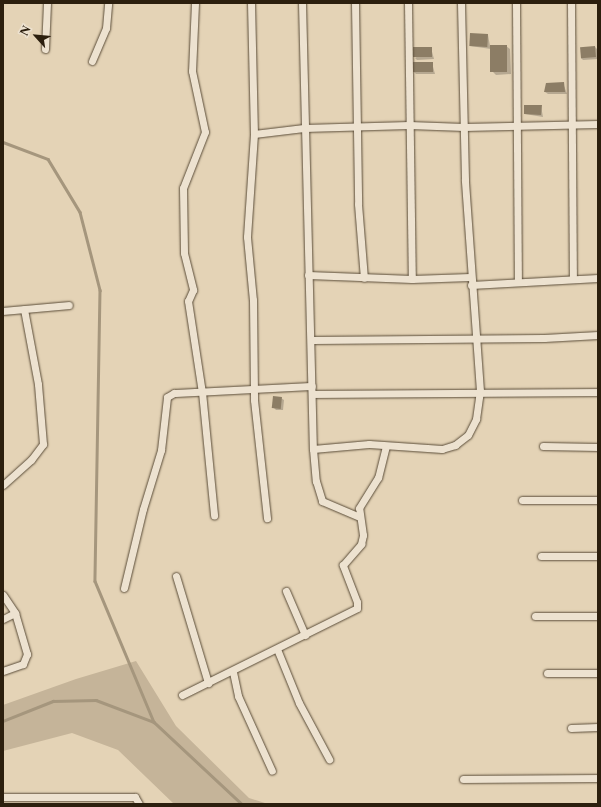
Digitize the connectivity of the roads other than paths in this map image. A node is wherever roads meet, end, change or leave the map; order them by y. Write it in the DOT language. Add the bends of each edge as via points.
graph roads {
  1 [pos="47,3"];
  2 [pos="108,3"];
  3 [pos="195,3"];
  4 [pos="251,3"];
  5 [pos="302,3"];
  6 [pos="355,3"];
  7 [pos="408,3"];
  8 [pos="461,3"];
  9 [pos="516,3"];
  10 [pos="571,3"];
  11 [pos="46,49"];
  12 [pos="92,61"];
  13 [pos="598,124"];
  14 [pos="409,125"];
  15 [pos="517,125"];
  16 [pos="571,125"];
  17 [pos="358,127"];
  18 [pos="464,127"];
  19 [pos="304,128"];
  20 [pos="254,134"];
  21 [pos="308,275"];
  22 [pos="470,277"];
  23 [pos="364,278"];
  24 [pos="598,278"];
  25 [pos="412,279"];
  26 [pos="573,279"];
  27 [pos="518,282"];
  28 [pos="471,285"];
  29 [pos="70,305"];
  30 [pos="24,309"];
  31 [pos="3,311"];
  32 [pos="598,335"];
  33 [pos="477,339"];
  34 [pos="312,340"];
  35 [pos="312,386"];
  36 [pos="254,390"];
  37 [pos="202,392"];
  38 [pos="480,392"];
  39 [pos="598,392"];
  40 [pos="312,394"];
  41 [pos="386,446"];
  42 [pos="543,446"];
  43 [pos="598,447"];
  44 [pos="313,449"];
  45 [pos="3,485"];
  46 [pos="522,500"];
  47 [pos="598,500"];
  48 [pos="214,515"];
  49 [pos="358,516"];
  50 [pos="267,518"];
  51 [pos="541,556"];
  52 [pos="598,556"];
  53 [pos="176,576"];
  54 [pos="124,588"];
  55 [pos="286,591"];
  56 [pos="3,596"];
  57 [pos="15,613"];
  58 [pos="535,616"];
  59 [pos="598,616"];
  60 [pos="3,618"];
  61 [pos="305,635"];
  62 [pos="277,649"];
  63 [pos="3,671"];
  64 [pos="233,672"];
  65 [pos="547,673"];
  66 [pos="598,673"];
  67 [pos="208,683"];
  68 [pos="182,695"];
  69 [pos="598,727"];
  70 [pos="571,728"];
  71 [pos="329,759"];
  72 [pos="272,771"];
  73 [pos="598,778"];
  74 [pos="463,779"];
  75 [pos="3,797"];
  76 [pos="139,804"];
  1 -- 11 [label="street"];
  2 -- 12 [label="street" via="106,28"];
  3 -- 37 [label="street" via="192,71 205,132 184,188 184,253 193,290 188,302"];
  4 -- 20 [label="street"];
  5 -- 19 [label="street"];
  6 -- 17 [label="street"];
  7 -- 14 [label="street"];
  8 -- 18 [label="street"];
  9 -- 15 [label="street"];
  10 -- 16 [label="street"];
  13 -- 16 [label="street"];
  14 -- 17 [label="street"];
  14 -- 18 [label="street"];
  14 -- 25 [label="street"];
  15 -- 16 [label="street"];
  15 -- 18 [label="street"];
  15 -- 27 [label="street"];
  16 -- 26 [label="street"];
  17 -- 19 [label="street"];
  17 -- 23 [label="street" via="358,204"];
  18 -- 22 [label="street"];
  19 -- 20 [label="street"];
  19 -- 21 [label="street"];
  20 -- 36 [label="street" via="248,237 253,300"];
  21 -- 23 [label="street"];
  21 -- 34 [label="street"];
  22 -- 25 [label="street"];
  22 -- 28 [label="street"];
  23 -- 25 [label="street"];
  24 -- 26 [label="street"];
  26 -- 27 [label="street"];
  27 -- 28 [label="street"];
  28 -- 33 [label="street"];
  29 -- 30 [label="street"];
  30 -- 31 [label="street"];
  30 -- 45 [label="street" via="38,384 43,444 31,460"];
  32 -- 33 [label="street"];
  33 -- 34 [label="street"];
  33 -- 38 [label="street"];
  34 -- 35 [label="street"];
  35 -- 36 [label="street"];
  35 -- 40 [label="street"];
  36 -- 37 [label="street"];
  36 -- 50 [label="street"];
  37 -- 48 [label="street"];
  37 -- 54 [label="street" via="170,394 164,401 161,450 143,508"];
  38 -- 39 [label="street"];
  38 -- 40 [label="street"];
  38 -- 41 [label="street" via="472,429 455,445 442,449"];
  40 -- 44 [label="street"];
  41 -- 44 [label="street" via="368,444"];
  41 -- 49 [label="street" via="378,478 361,504"];
  42 -- 43 [label="street"];
  44 -- 49 [label="street" via="316,481 322,501"];
  46 -- 47 [label="street"];
  49 -- 61 [label="street" via="363,535 361,544 343,565 357,608"];
  51 -- 52 [label="street"];
  53 -- 67 [label="street"];
  55 -- 61 [label="street"];
  56 -- 57 [label="street"];
  57 -- 60 [label="street"];
  57 -- 63 [label="street" via="27,654 23,664"];
  58 -- 59 [label="street"];
  61 -- 62 [label="street"];
  62 -- 64 [label="street"];
  62 -- 71 [label="street" via="298,703"];
  64 -- 67 [label="street"];
  64 -- 72 [label="street" via="238,696"];
  65 -- 66 [label="street"];
  67 -- 68 [label="street"];
  69 -- 70 [label="street"];
  73 -- 74 [label="street"];
  75 -- 76 [label="street" via="135,797"];
}
